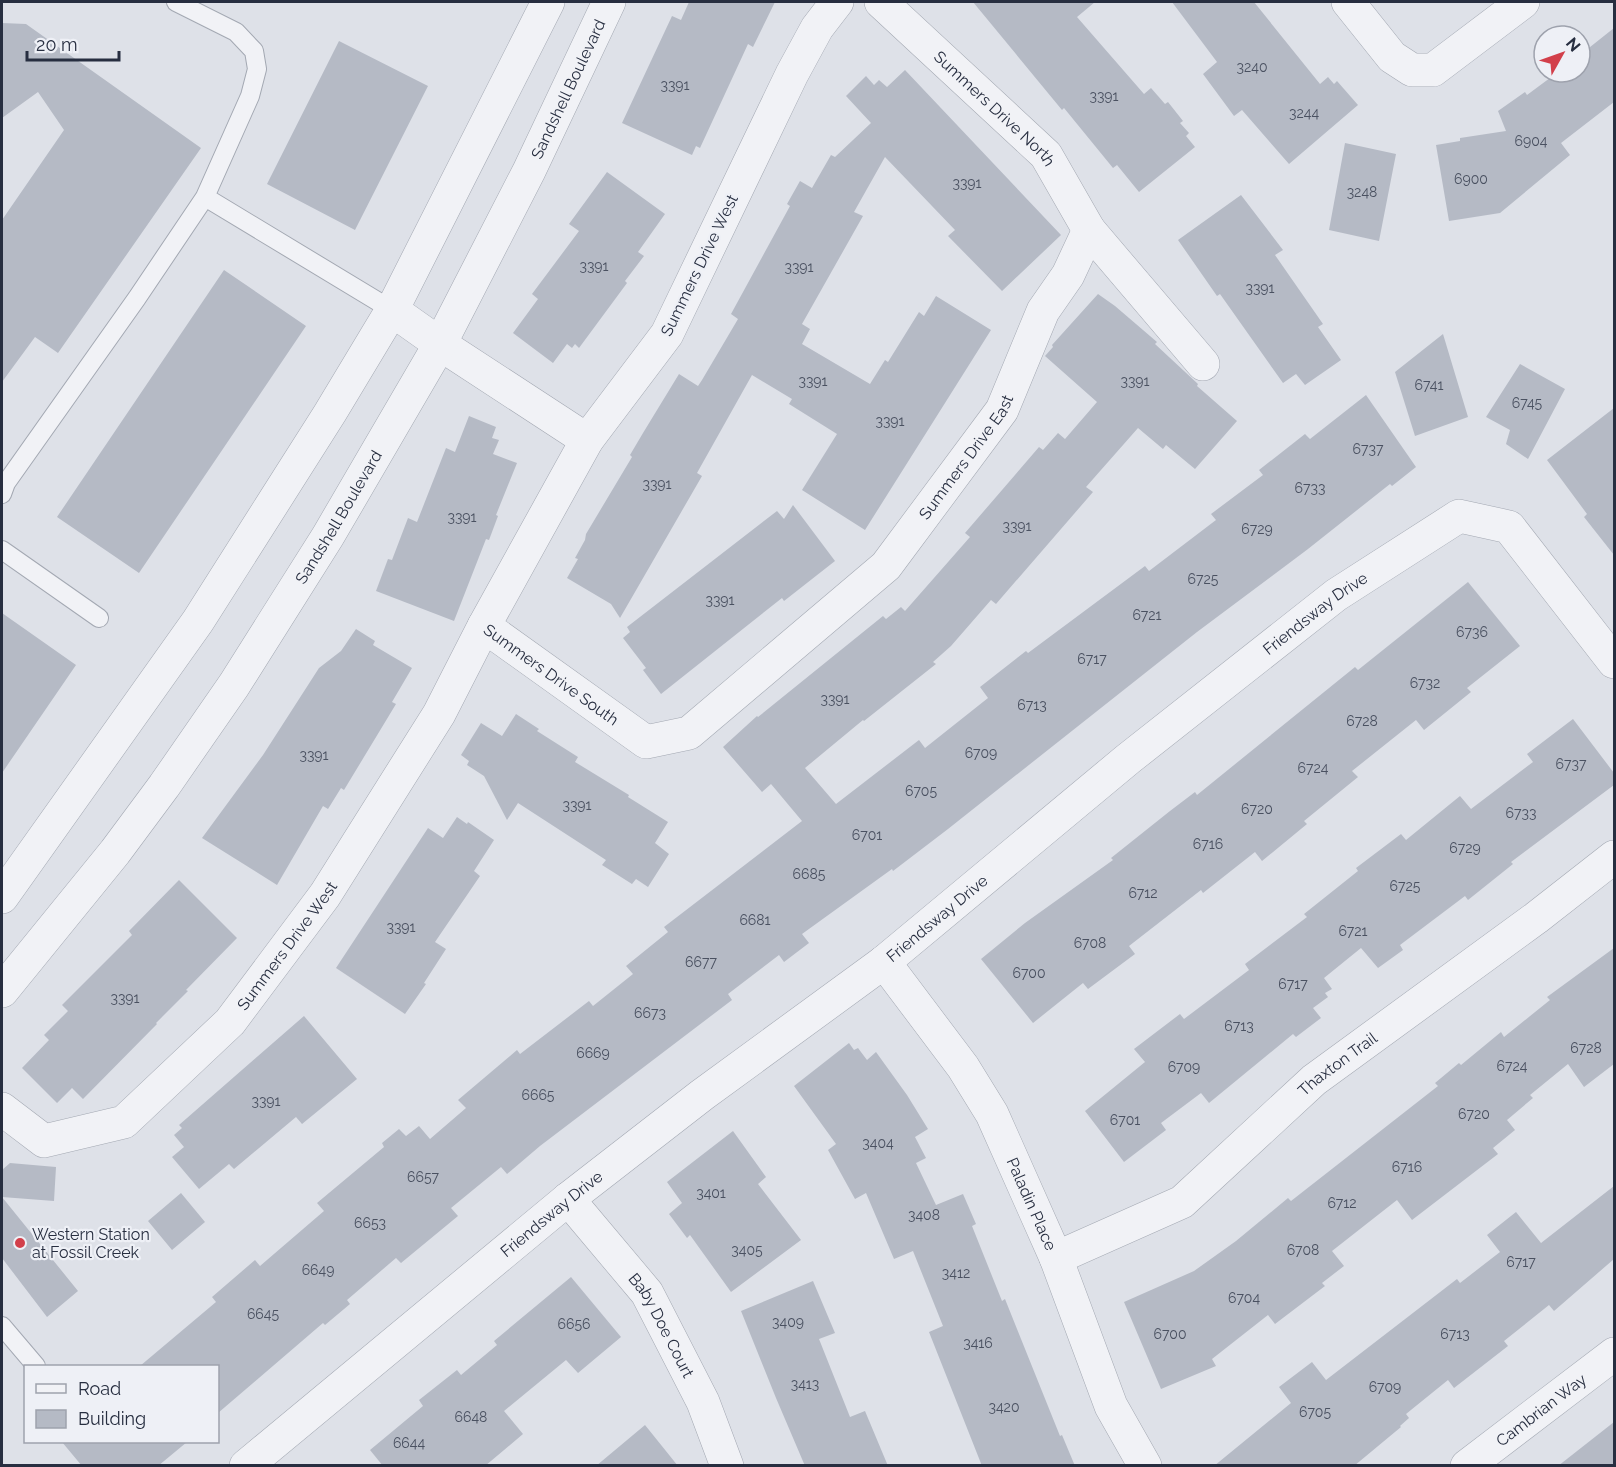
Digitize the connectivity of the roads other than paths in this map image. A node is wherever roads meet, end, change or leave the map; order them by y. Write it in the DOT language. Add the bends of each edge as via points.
graph roads {
  1 [pos="176,2"];
  2 [pos="548,2"];
  3 [pos="609,2"];
  4 [pos="837,2"];
  5 [pos="881,2"];
  6 [pos="1348,2"];
  7 [pos="1523,2"];
  8 [pos="205,197"];
  9 [pos="1089,230"];
  10 [pos="392,310"];
  11 [pos="440,344"];
  12 [pos="1203,364"];
  13 [pos="587,440"];
  14 [pos="2,494"];
  15 [pos="2,550"];
  16 [pos="99,618"];
  17 [pos="484,626"];
  18 [pos="1614,662"];
  19 [pos="646,742"];
  20 [pos="1614,857"];
  21 [pos="2,897"];
  22 [pos="884,962"];
  23 [pos="2,991"];
  24 [pos="2,1109"];
  25 [pos="568,1199"];
  26 [pos="1056,1258"];
  27 [pos="2,1326"];
  28 [pos="1614,1354"];
  29 [pos="35,1365"];
  30 [pos="246,1466"];
  31 [pos="727,1466"];
  32 [pos="1146,1466"];
  33 [pos="1467,1466"];
  1 -- 8 [label="lane" via="236,32 254,51 257,69 250,96"];
  2 -- 10 [label="street"];
  3 -- 11 [label="street, Sandshell Boulevard"];
  4 -- 13 [label="street, Summers Drive West" via="817,28 792,74 667,334"];
  5 -- 9 [label="street, Summers Drive North" via="1046,155"];
  6 -- 7 [label="street" via="1392,57 1412,70 1433,70"];
  8 -- 10 [label="lane"];
  8 -- 14 [label="lane"];
  9 -- 12 [label="street"];
  9 -- 19 [label="street, Summers Drive East" via="1068,275 1042,311 1002,410 886,566 689,733"];
  10 -- 11 [label="street"];
  10 -- 21 [label="street" via="198,621"];
  11 -- 13 [label="street"];
  11 -- 23 [label="street, Sandshell Boulevard" via="328,536 234,685 115,852"];
  13 -- 17 [label="street, Summers Drive South"];
  15 -- 16 [label="lane"];
  17 -- 19 [label="street, Summers Drive South"];
  17 -- 24 [label="street, Summers Drive West" via="439,714 331,885 230,1022 124,1122 44,1142"];
  18 -- 22 [label="street, Friendsway Drive" via="1509,527 1459,516 1336,596 1128,759"];
  20 -- 26 [label="street, Thaxton Trail" via="1314,1080 1182,1202"];
  22 -- 25 [label="street, Friendsway Drive"];
  22 -- 26 [label="street, Paladin Place" via="963,1067 992,1114"];
  25 -- 30 [label="street, Friendsway Drive"];
  25 -- 31 [label="street, Baby Doe Court" via="647,1293 703,1402"];
  26 -- 32 [label="street, Paladin Place" via="1111,1406"];
  27 -- 29 [label="lane"];
  28 -- 33 [label="street, Cambrian Way"];
}
